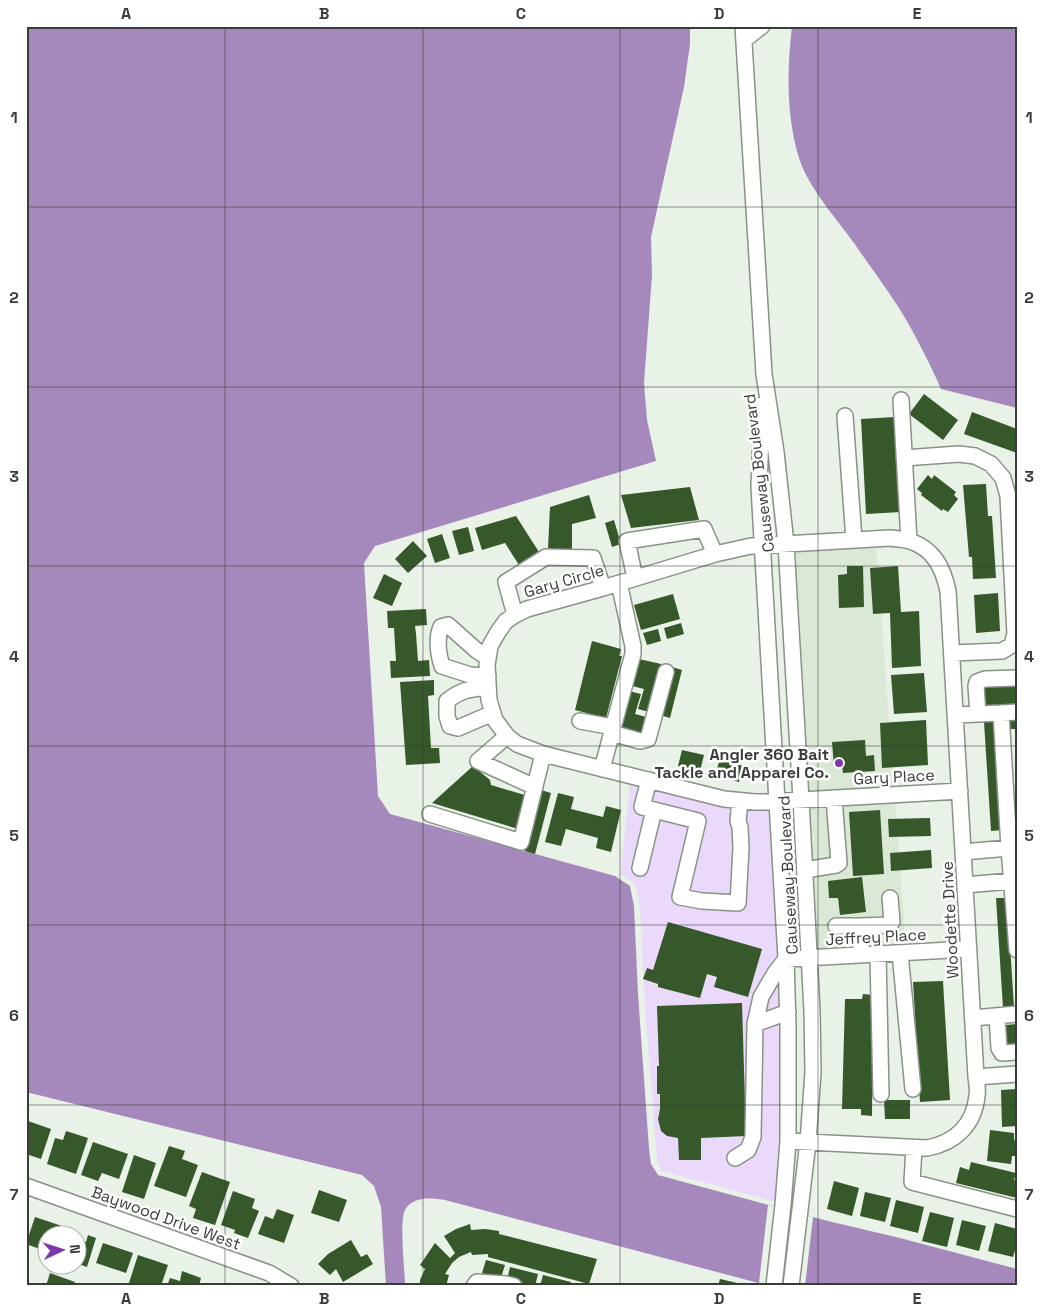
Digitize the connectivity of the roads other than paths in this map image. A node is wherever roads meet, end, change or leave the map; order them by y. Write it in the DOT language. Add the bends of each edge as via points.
graph roads {
  1 [pos="762,26"];
  2 [pos="744,33"];
  3 [pos="764,374"];
  4 [pos="901,400"];
  5 [pos="846,416"];
  6 [pos="904,458"];
  7 [pos="854,540"];
  8 [pos="909,541"];
  9 [pos="786,544"];
  10 [pos="762,545"];
  11 [pos="715,554"];
  12 [pos="635,578"];
  13 [pos="619,583"];
  14 [pos="603,588"];
  15 [pos="515,615"];
  16 [pos="952,653"];
  17 [pos="488,658"];
  18 [pos="666,672"];
  19 [pos="1017,678"];
  20 [pos="488,682"];
  21 [pos="1017,712"];
  22 [pos="493,713"];
  23 [pos="1001,713"];
  24 [pos="978,714"];
  25 [pos="956,715"];
  26 [pos="580,721"];
  27 [pos="613,730"];
  28 [pos="507,736"];
  29 [pos="544,754"];
  30 [pos="602,769"];
  31 [pos="649,780"];
  32 [pos="535,788"];
  33 [pos="960,791"];
  34 [pos="834,798"];
  35 [pos="801,800"];
  36 [pos="740,801"];
  37 [pos="777,801"];
  38 [pos="654,810"];
  39 [pos="430,814"];
  40 [pos="1009,848"];
  41 [pos="963,852"];
  42 [pos="640,868"];
  43 [pos="805,870"];
  44 [pos="1011,881"];
  45 [pos="965,885"];
  46 [pos="890,898"];
  47 [pos="836,926"];
  48 [pos="860,926"];
  49 [pos="969,949"];
  50 [pos="1017,950"];
  51 [pos="900,953"];
  52 [pos="878,954"];
  53 [pos="861,955"];
  54 [pos="810,958"];
  55 [pos="786,959"];
  56 [pos="788,1012"];
  57 [pos="1017,1014"];
  58 [pos="998,1016"];
  59 [pos="973,1018"];
  60 [pos="755,1024"];
  61 [pos="1017,1052"];
  62 [pos="1017,1074"];
  63 [pos="976,1077"];
  64 [pos="912,1089"];
  65 [pos="881,1094"];
  66 [pos="788,1141"];
  67 [pos="808,1142"];
  68 [pos="914,1148"];
  69 [pos="735,1158"];
  70 [pos="26,1186"];
  71 [pos="1017,1210"];
  72 [pos="291,1286"];
  73 [pos="474,1286"];
  74 [pos="514,1286"];
  75 [pos="774,1286"];
  76 [pos="791,1286"];
  1 -- 2 [label="street"];
  2 -- 3 [label="street, Causeway Boulevard"];
  3 -- 9 [label="street, Causeway Boulevard"];
  3 -- 10 [label="street, Causeway Boulevard" via="759,487"];
  4 -- 6 [label="street"];
  5 -- 7 [label="street"];
  6 -- 8 [label="street"];
  6 -- 16 [label="street" via="975,456 991,464 1002,478 1008,496 1015,634 1012,645 1002,650"];
  7 -- 8 [label="street, Gary Circle" via="890,538"];
  7 -- 9 [label="street, Gary Circle"];
  8 -- 16 [label="street, Woodette Drive" via="924,548 937,560 944,574"];
  9 -- 10 [label="street, Gary Circle"];
  9 -- 35 [label="street, Causeway Boulevard"];
  10 -- 11 [label="street, Gary Circle"];
  10 -- 37 [label="street, Causeway Boulevard"];
  11 -- 12 [label="street, Gary Circle"];
  11 -- 12 [label="street" via="704,529 627,541"];
  12 -- 13 [label="street, Gary Circle"];
  13 -- 14 [label="street, Gary Circle"];
  13 -- 27 [label="street" via="633,654"];
  14 -- 15 [label="street, Gary Circle"];
  14 -- 15 [label="street" via="593,558 546,557 506,582"];
  15 -- 17 [label="street, Gary Circle" via="498,632"];
  16 -- 25 [label="street, Woodette Drive"];
  17 -- 20 [label="street, Gary Circle"];
  17 -- 20 [label="street" via="448,625 441,627 438,635 442,666"];
  18 -- 27 [label="street" via="648,739 640,741"];
  19 -- 24 [label="street" via="977,682"];
  20 -- 22 [label="street, Gary Circle"];
  20 -- 22 [label="street" via="461,691 447,700 447,716 450,726 458,728"];
  21 -- 23 [label="street"];
  22 -- 28 [label="street, Gary Circle"];
  23 -- 24 [label="street"];
  23 -- 40 [label="street"];
  24 -- 25 [label="street"];
  25 -- 33 [label="street, Woodette Drive"];
  26 -- 27 [label="street"];
  27 -- 30 [label="street"];
  28 -- 29 [label="street, Gary Circle" via="517,744"];
  28 -- 32 [label="street" via="478,761"];
  29 -- 30 [label="street, Gary Circle"];
  29 -- 32 [label="street"];
  30 -- 31 [label="street, Gary Circle"];
  31 -- 36 [label="street, Gary Circle"];
  31 -- 38 [label="street" via="642,808"];
  32 -- 39 [label="street" via="521,842"];
  33 -- 34 [label="street, Gary Place"];
  33 -- 41 [label="street, Woodette Drive"];
  34 -- 35 [label="street, Gary Place"];
  34 -- 43 [label="street" via="839,863"];
  35 -- 37 [label="street, Gary Circle"];
  35 -- 43 [label="street, Causeway Boulevard"];
  36 -- 37 [label="street, Gary Circle"];
  36 -- 38 [label="street" via="738,903 680,897 698,821"];
  37 -- 55 [label="street, Causeway Boulevard"];
  38 -- 42 [label="street"];
  40 -- 41 [label="street"];
  40 -- 44 [label="street"];
  41 -- 45 [label="street, Woodette Drive"];
  43 -- 54 [label="street, Causeway Boulevard"];
  44 -- 45 [label="street"];
  44 -- 50 [label="street"];
  45 -- 49 [label="street, Woodette Drive"];
  46 -- 48 [label="street" via="892,922 889,925"];
  47 -- 48 [label="street"];
  48 -- 53 [label="street"];
  49 -- 51 [label="street, Jeffrey Place"];
  49 -- 59 [label="street, Woodette Drive"];
  51 -- 52 [label="street, Jeffrey Place"];
  51 -- 64 [label="street"];
  52 -- 53 [label="street, Jeffrey Place"];
  52 -- 65 [label="street"];
  53 -- 54 [label="street, Jeffrey Place"];
  54 -- 55 [label="street, Jeffrey Place"];
  54 -- 67 [label="street, Causeway Boulevard" via="813,1072"];
  55 -- 56 [label="street, Causeway Boulevard"];
  55 -- 60 [label="street" via="761,997"];
  56 -- 60 [label="street"];
  56 -- 66 [label="street, Causeway Boulevard"];
  57 -- 58 [label="street"];
  58 -- 59 [label="street"];
  58 -- 61 [label="street" via="999,1048 1002,1053"];
  59 -- 63 [label="street, Woodette Drive"];
  60 -- 69 [label="street" via="754,1137 748,1150"];
  62 -- 63 [label="street"];
  63 -- 68 [label="street, Woodette Drive" via="974,1113 966,1127 940,1146"];
  66 -- 67 [label="street, Woodette Drive"];
  66 -- 75 [label="street, Causeway Boulevard"];
  67 -- 68 [label="street, Woodette Drive"];
  67 -- 76 [label="street, Causeway Boulevard"];
  68 -- 71 [label="street" via="912,1182"];
  70 -- 72 [label="street, Baywood Drive West" via="269,1273"];
  73 -- 74 [label="street" via="477,1282"];
}
